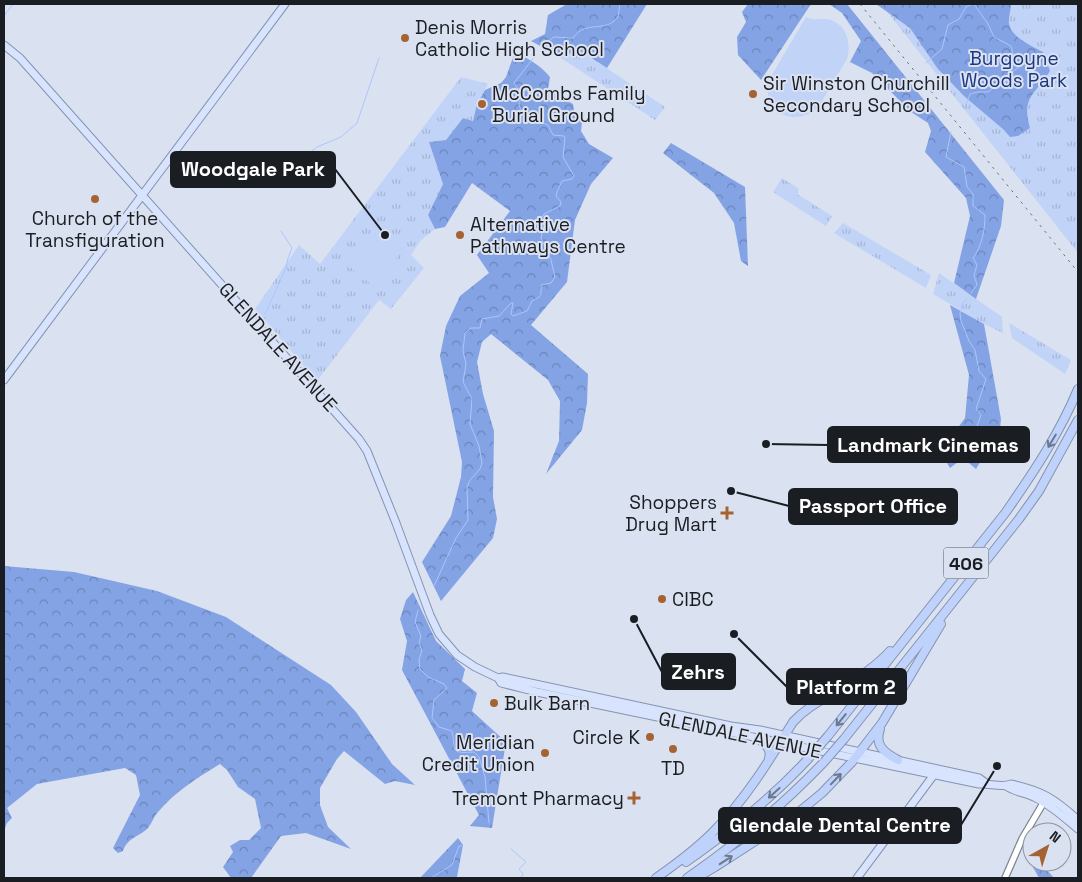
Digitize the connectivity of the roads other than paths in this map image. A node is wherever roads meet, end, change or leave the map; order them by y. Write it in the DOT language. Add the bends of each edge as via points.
graph roads {
  1 [pos="285,4"];
  2 [pos="4,45"];
  3 [pos="143,196"];
  4 [pos="4,380"];
  5 [pos="1078,389"];
  6 [pos="1078,420"];
  7 [pos="937,600"];
  8 [pos="951,606"];
  9 [pos="638,709"];
  10 [pos="889,713"];
  11 [pos="758,738"];
  12 [pos="782,739"];
  13 [pos="857,755"];
  14 [pos="898,760"];
  15 [pos="767,762"];
  16 [pos="936,771"];
  17 [pos="1046,799"];
  18 [pos="1078,820"];
  19 [pos="1078,830"];
  20 [pos="658,878"];
  21 [pos="687,878"];
  22 [pos="696,878"];
  23 [pos="857,878"];
  24 [pos="1005,878"];
  1 -- 3 [label="main road"];
  2 -- 3 [label="main road, GLENDALE AVENUE" via="20,58"];
  3 -- 4 [label="main road"];
  3 -- 9 [label="main road, GLENDALE AVENUE" via="359,439 367,451 439,634 457,655 498,678"];
  5 -- 7 [label="highway, 406, one-way" via="1061,427 1030,477"];
  6 -- 8 [label="highway, 406" via="1039,491"];
  7 -- 12 [label="highway" via="885,657 845,686 812,704 800,714"];
  7 -- 20 [label="highway, 406, one-way, bridge" via="828,736 786,782 746,819"];
  8 -- 10 [label="highway"];
  8 -- 21 [label="highway, 406, bridge" via="824,762 776,810"];
  9 -- 11 [label="main road, GLENDALE AVENUE"];
  9 -- 12 [label="main road, GLENDALE AVENUE"];
  10 -- 13 [label="highway"];
  10 -- 14 [label="highway" via="879,731 878,742 882,750"];
  11 -- 12 [label="main road, GLENDALE AVENUE"];
  11 -- 15 [label="highway" via="768,747 770,755"];
  12 -- 13 [label="main road, GLENDALE AVENUE"];
  12 -- 15 [label="highway"];
  13 -- 14 [label="main road, GLENDALE AVENUE"];
  13 -- 16 [label="main road, GLENDALE AVENUE"];
  22 -- 13 [label="highway, one-way" via="794,816 822,793"];
  14 -- 16 [label="main road, GLENDALE AVENUE"];
  15 -- 20 [label="highway" via="751,787 713,832"];
  16 -- 17 [label="main road, GLENDALE AVENUE" via="979,778 986,783 1026,787"];
  16 -- 23 [label="main road"];
  17 -- 18 [label="main road, GLENDALE AVENUE" via="1060,804"];
  17 -- 19 [label="main road, GLENDALE AVENUE"];
  17 -- 24 [label="street" via="1022,839"];
}
